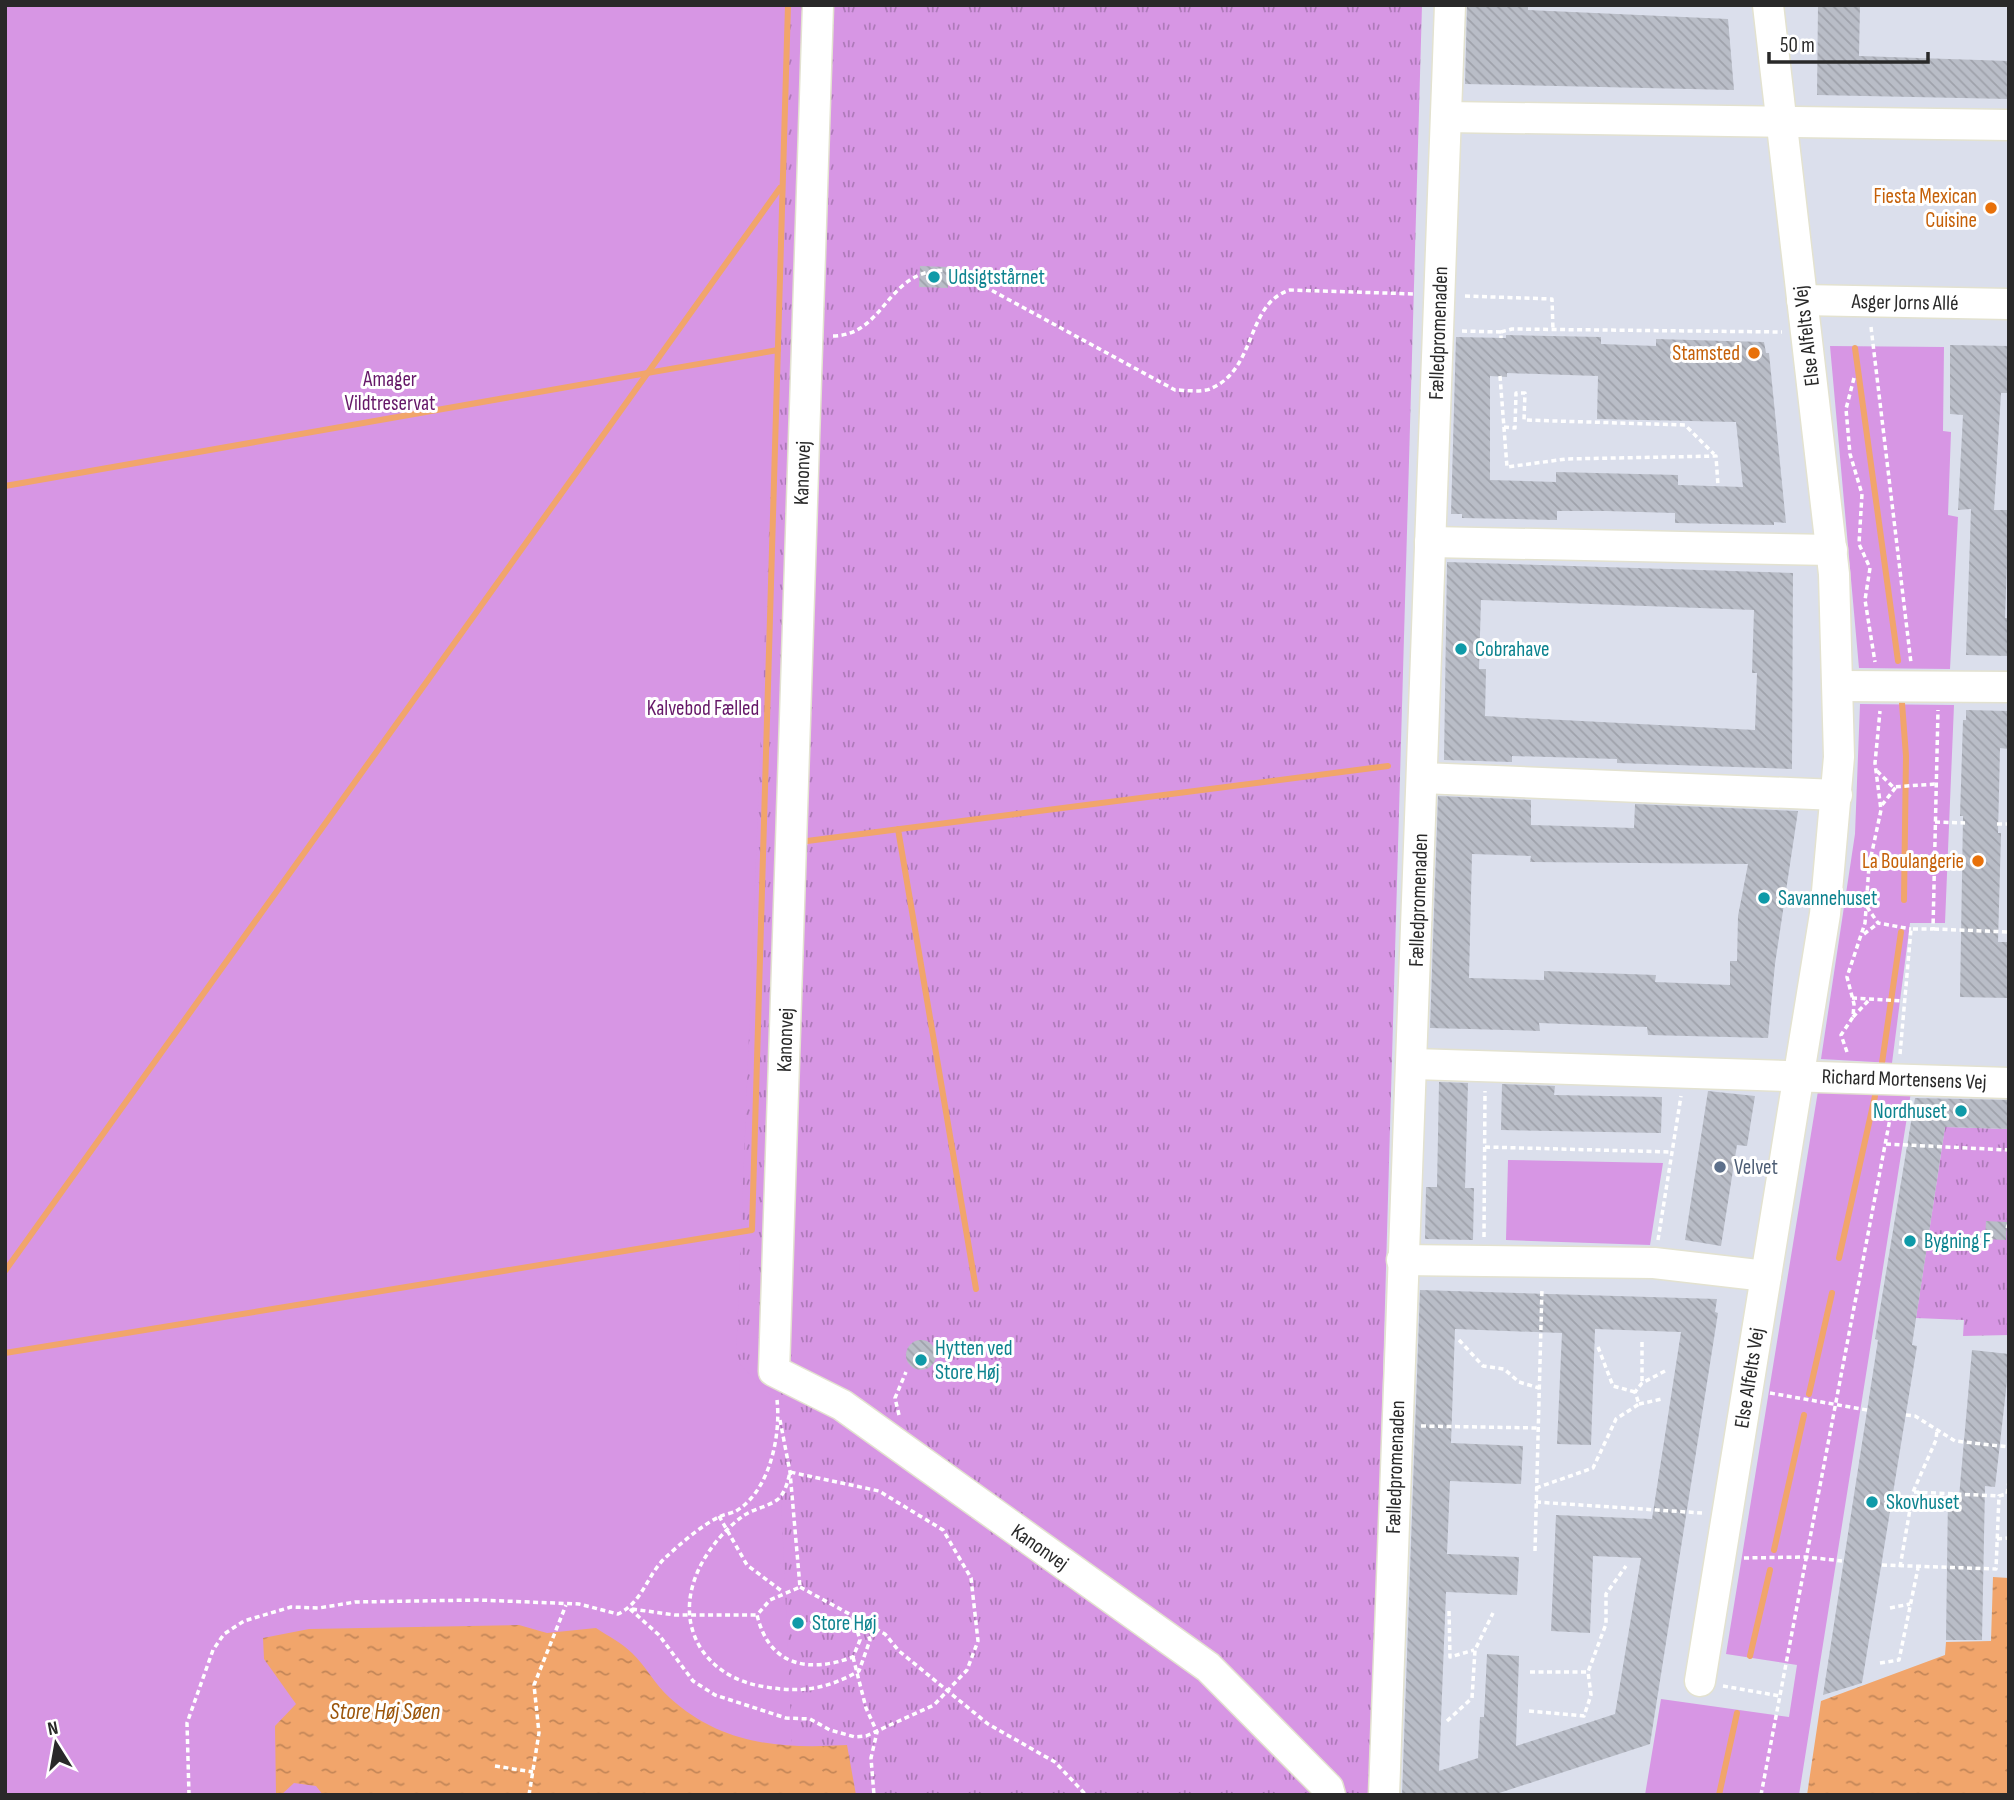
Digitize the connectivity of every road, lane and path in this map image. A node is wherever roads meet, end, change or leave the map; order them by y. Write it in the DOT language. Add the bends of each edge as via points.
graph roads {
  1 [pos="818,5"];
  2 [pos="1450,5"];
  3 [pos="1768,5"];
  4 [pos="1446,117"];
  5 [pos="1783,121"];
  6 [pos="2009,125"];
  7 [pos="1440,295"];
  8 [pos="1802,300"];
  9 [pos="1867,300"];
  10 [pos="2009,304"];
  11 [pos="1779,319"];
  12 [pos="1553,330"];
  13 [pos="1439,331"];
  14 [pos="1501,332"];
  15 [pos="1793,332"];
  16 [pos="806,336"];
  17 [pos="1501,338"];
  18 [pos="1500,376"];
  19 [pos="1854,379"];
  20 [pos="1504,427"];
  21 [pos="1716,456"];
  22 [pos="1718,486"];
  23 [pos="1430,542"];
  24 [pos="1832,550"];
  25 [pos="1877,668"];
  26 [pos="1912,685"];
  27 [pos="1839,686"];
  28 [pos="2009,687"];
  29 [pos="1880,704"];
  30 [pos="1876,769"];
  31 [pos="1422,778"];
  32 [pos="1936,784"];
  33 [pos="1896,787"];
  34 [pos="1837,795"];
  35 [pos="1881,807"];
  36 [pos="1936,822"];
  37 [pos="1965,823"];
  38 [pos="1997,824"];
  39 [pos="2009,824"];
  40 [pos="1867,906"];
  41 [pos="1878,923"];
  42 [pos="1911,929"];
  43 [pos="1933,929"];
  44 [pos="2009,932"];
  45 [pos="1862,935"];
  46 [pos="1852,998"];
  47 [pos="1869,1000"];
  48 [pos="1903,1000"];
  49 [pos="1853,1017"];
  50 [pos="1849,1060"];
  51 [pos="1413,1065"];
  52 [pos="1485,1067"];
  53 [pos="1685,1073"];
  54 [pos="1799,1076"];
  55 [pos="1897,1080"];
  56 [pos="2009,1083"];
  57 [pos="1886,1144"];
  58 [pos="1485,1147"];
  59 [pos="2009,1150"];
  60 [pos="1672,1152"];
  61 [pos="1402,1259"];
  62 [pos="1484,1260"];
  63 [pos="1543,1261"];
  64 [pos="1654,1263"];
  65 [pos="1766,1276"];
  66 [pos="1459,1340"];
  67 [pos="1642,1342"];
  68 [pos="1598,1347"];
  69 [pos="774,1371"];
  70 [pos="1665,1371"];
  71 [pos="906,1373"];
  72 [pos="1642,1383"];
  73 [pos="1539,1388"];
  74 [pos="1748,1389"];
  75 [pos="1635,1392"];
  76 [pos="1662,1399"];
  77 [pos="1639,1404"];
  78 [pos="1836,1406"];
  79 [pos="1867,1410"];
  80 [pos="1906,1415"];
  81 [pos="779,1418"];
  82 [pos="1396,1425"];
  83 [pos="1538,1428"];
  84 [pos="1937,1430"];
  85 [pos="896,1444"];
  86 [pos="2009,1447"];
  87 [pos="790,1472"];
  88 [pos="2009,1481"];
  89 [pos="1536,1488"];
  90 [pos="1913,1492"];
  91 [pos="1999,1496"];
  92 [pos="1536,1503"];
  93 [pos="1709,1513"];
  94 [pos="719,1516"];
  95 [pos="726,1530"];
  96 [pos="2009,1538"];
  97 [pos="1997,1539"];
  98 [pos="1535,1552"];
  99 [pos="1721,1554"];
  100 [pos="1806,1557"];
  101 [pos="1842,1561"];
  102 [pos="1882,1565"];
  103 [pos="1626,1566"];
  104 [pos="1900,1567"];
  105 [pos="1918,1568"];
  106 [pos="800,1587"];
  107 [pos="783,1592"];
  108 [pos="1910,1604"];
  109 [pos="566,1605"];
  110 [pos="1890,1608"];
  111 [pos="630,1609"];
  112 [pos="1449,1611"];
  113 [pos="1493,1613"];
  114 [pos="691,1615"];
  115 [pos="757,1615"];
  116 [pos="853,1616"];
  117 [pos="864,1622"];
  118 [pos="1475,1650"];
  119 [pos="853,1657"];
  120 [pos="1880,1663"];
  121 [pos="859,1671"];
  122 [pos="1588,1671"];
  123 [pos="1530,1672"];
  124 [pos="1700,1681"];
  125 [pos="949,1692"];
  126 [pos="1780,1696"];
  127 [pos="1529,1711"];
  128 [pos="1447,1721"];
  129 [pos="877,1732"];
  130 [pos="495,1766"];
  131 [pos="533,1772"];
  132 [pos="189,1795"];
  133 [pos="529,1795"];
  134 [pos="874,1795"];
  135 [pos="1086,1795"];
  136 [pos="1330,1795"];
  137 [pos="1384,1795"];
  138 [pos="1762,1795"];
  1 -- 16 [label="street, Kanonvej"];
  2 -- 4 [label="street, Fælledpromenaden"];
  3 -- 5 [label="street, Else Alfelts Vej"];
  4 -- 5 [label="street"];
  4 -- 7 [label="street, Fælledpromenaden"];
  5 -- 6 [label="street"];
  5 -- 8 [label="street, Else Alfelts Vej"];
  7 -- 12 [label="path" via="1552,299"];
  7 -- 13 [label="street, Fælledpromenaden"];
  7 -- 16 [label="path" via="1290,290 1277,294 1265,309 1237,370 1211,389 1175,390 956,271 935,268 915,274 849,335"];
  8 -- 9 [label="street, Asger Jorns Allé"];
  8 -- 15 [label="street, Else Alfelts Vej"];
  9 -- 10 [label="street, Asger Jorns Allé"];
  9 -- 26 [label="path"];
  11 -- 15 [label="path"];
  12 -- 14 [label="path"];
  12 -- 15 [label="path"];
  13 -- 14 [label="path"];
  13 -- 23 [label="street, Fælledpromenaden"];
  14 -- 17 [label="path"];
  15 -- 24 [label="street, Else Alfelts Vej"];
  16 -- 69 [label="street, Kanonvej"];
  18 -- 20 [label="path"];
  19 -- 25 [label="path" via="1846,409 1850,454 1862,494 1859,544 1870,568 1865,600"];
  20 -- 21 [label="path" via="1507,467 1566,459"];
  20 -- 21 [label="path" via="1515,428 1516,393 1525,393 1524,420 1685,425"];
  21 -- 22 [label="path"];
  23 -- 24 [label="street"];
  23 -- 31 [label="street, Fælledpromenaden"];
  24 -- 27 [label="street, Else Alfelts Vej"];
  26 -- 27 [label="street"];
  26 -- 28 [label="street"];
  26 -- 32 [label="path" via="1938,703"];
  27 -- 34 [label="street, Else Alfelts Vej"];
  29 -- 30 [label="path"];
  30 -- 33 [label="path"];
  30 -- 35 [label="path"];
  31 -- 34 [label="street"];
  31 -- 51 [label="street, Fælledpromenaden"];
  32 -- 33 [label="path"];
  32 -- 36 [label="path"];
  33 -- 35 [label="path"];
  34 -- 54 [label="street, Else Alfelts Vej" via="1829,888"];
  35 -- 40 [label="path" via="1868,866"];
  36 -- 37 [label="path"];
  36 -- 43 [label="path"];
  38 -- 39 [label="path"];
  40 -- 41 [label="path"];
  40 -- 45 [label="path"];
  41 -- 42 [label="path"];
  41 -- 45 [label="path"];
  42 -- 43 [label="path"];
  42 -- 48 [label="path"];
  43 -- 44 [label="path"];
  45 -- 46 [label="path" via="1847,977"];
  46 -- 47 [label="path"];
  46 -- 49 [label="path"];
  47 -- 48 [label="path"];
  47 -- 49 [label="path"];
  48 -- 55 [label="path"];
  49 -- 50 [label="path" via="1841,1035"];
  51 -- 52 [label="street"];
  51 -- 61 [label="street, Fælledpromenaden"];
  52 -- 53 [label="street"];
  52 -- 58 [label="path"];
  53 -- 54 [label="street"];
  53 -- 60 [label="path"];
  54 -- 55 [label="street, Richard Mortensens Vej"];
  54 -- 65 [label="street, Else Alfelts Vej"];
  55 -- 56 [label="street, Richard Mortensens Vej"];
  55 -- 57 [label="path"];
  57 -- 59 [label="path"];
  57 -- 78 [label="path"];
  58 -- 60 [label="path"];
  58 -- 62 [label="path"];
  60 -- 64 [label="path"];
  61 -- 62 [label="street"];
  61 -- 82 [label="street, Fælledpromenaden"];
  62 -- 63 [label="street"];
  63 -- 64 [label="street"];
  63 -- 73 [label="path"];
  64 -- 65 [label="street"];
  65 -- 74 [label="street, Else Alfelts Vej"];
  66 -- 73 [label="path" via="1483,1366 1504,1369 1519,1382"];
  67 -- 72 [label="path"];
  68 -- 75 [label="path" via="1613,1386"];
  69 -- 81 [label="path"];
  69 -- 85 [label="street, Kanonvej" via="842,1405"];
  70 -- 72 [label="path"];
  71 -- 85 [label="path" via="895,1398 905,1434"];
  72 -- 75 [label="path"];
  73 -- 83 [label="path"];
  74 -- 78 [label="path"];
  74 -- 93 [label="street, Else Alfelts Vej"];
  75 -- 77 [label="path"];
  76 -- 77 [label="path"];
  77 -- 89 [label="path" via="1616,1419 1594,1468"];
  78 -- 79 [label="path"];
  78 -- 100 [label="path"];
  80 -- 84 [label="path"];
  81 -- 87 [label="path"];
  81 -- 94 [label="path" via="773,1454 753,1495 737,1510"];
  82 -- 83 [label="path"];
  82 -- 137 [label="street, Fælledpromenaden"];
  83 -- 89 [label="path"];
  84 -- 86 [label="path" via="1955,1441"];
  84 -- 90 [label="path"];
  85 -- 136 [label="street, Kanonvej" via="1208,1667"];
  87 -- 95 [label="path" via="776,1501"];
  87 -- 106 [label="path"];
  87 -- 125 [label="path" via="878,1491 949,1537 971,1578 979,1628 972,1659"];
  88 -- 91 [label="path" via="2007,1494"];
  89 -- 92 [label="path"];
  90 -- 91 [label="path"];
  90 -- 104 [label="path"];
  91 -- 97 [label="path"];
  92 -- 93 [label="path"];
  92 -- 98 [label="path"];
  93 -- 99 [label="street, Else Alfelts Vej"];
  94 -- 95 [label="path"];
  94 -- 111 [label="path" via="663,1559"];
  95 -- 107 [label="path" via="747,1565"];
  95 -- 114 [label="path" via="695,1575"];
  96 -- 97 [label="path"];
  97 -- 105 [label="path" via="1996,1569"];
  99 -- 100 [label="path" via="1747,1559"];
  99 -- 124 [label="street, Else Alfelts Vej"];
  100 -- 101 [label="path"];
  100 -- 126 [label="path"];
  102 -- 104 [label="path"];
  103 -- 122 [label="path" via="1606,1594 1606,1624"];
  104 -- 105 [label="path"];
  105 -- 108 [label="path"];
  106 -- 107 [label="path"];
  106 -- 116 [label="path"];
  107 -- 115 [label="path"];
  108 -- 110 [label="path"];
  108 -- 120 [label="path" via="1899,1660"];
  109 -- 111 [label="path" via="618,1614"];
  109 -- 131 [label="path" via="534,1685 539,1733"];
  109 -- 132 [label="path" via="478,1600 355,1602 291,1607 244,1621 224,1634 213,1650 187,1723"];
  111 -- 114 [label="path"];
  111 -- 129 [label="path" via="660,1635 693,1681 715,1695 786,1717 810,1719 855,1737"];
  112 -- 118 [label="path" via="1450,1657"];
  113 -- 118 [label="path"];
  114 -- 115 [label="path"];
  114 -- 121 [label="path" via="703,1651 739,1681 805,1692"];
  115 -- 119 [label="path" via="771,1649 783,1658 823,1665"];
  116 -- 117 [label="path"];
  116 -- 119 [label="path" via="860,1640"];
  117 -- 121 [label="path" via="870,1640"];
  117 -- 125 [label="path" via="885,1634"];
  118 -- 128 [label="path" via="1472,1698"];
  119 -- 121 [label="path"];
  121 -- 129 [label="path" via="859,1684"];
  122 -- 123 [label="path"];
  122 -- 127 [label="path" via="1591,1695 1584,1716"];
  124 -- 126 [label="path"];
  125 -- 129 [label="path" via="934,1705"];
  125 -- 135 [label="path" via="988,1724 1055,1762"];
  126 -- 138 [label="path"];
  129 -- 134 [label="path" via="871,1758"];
  130 -- 131 [label="path"];
  131 -- 133 [label="path"];
}
